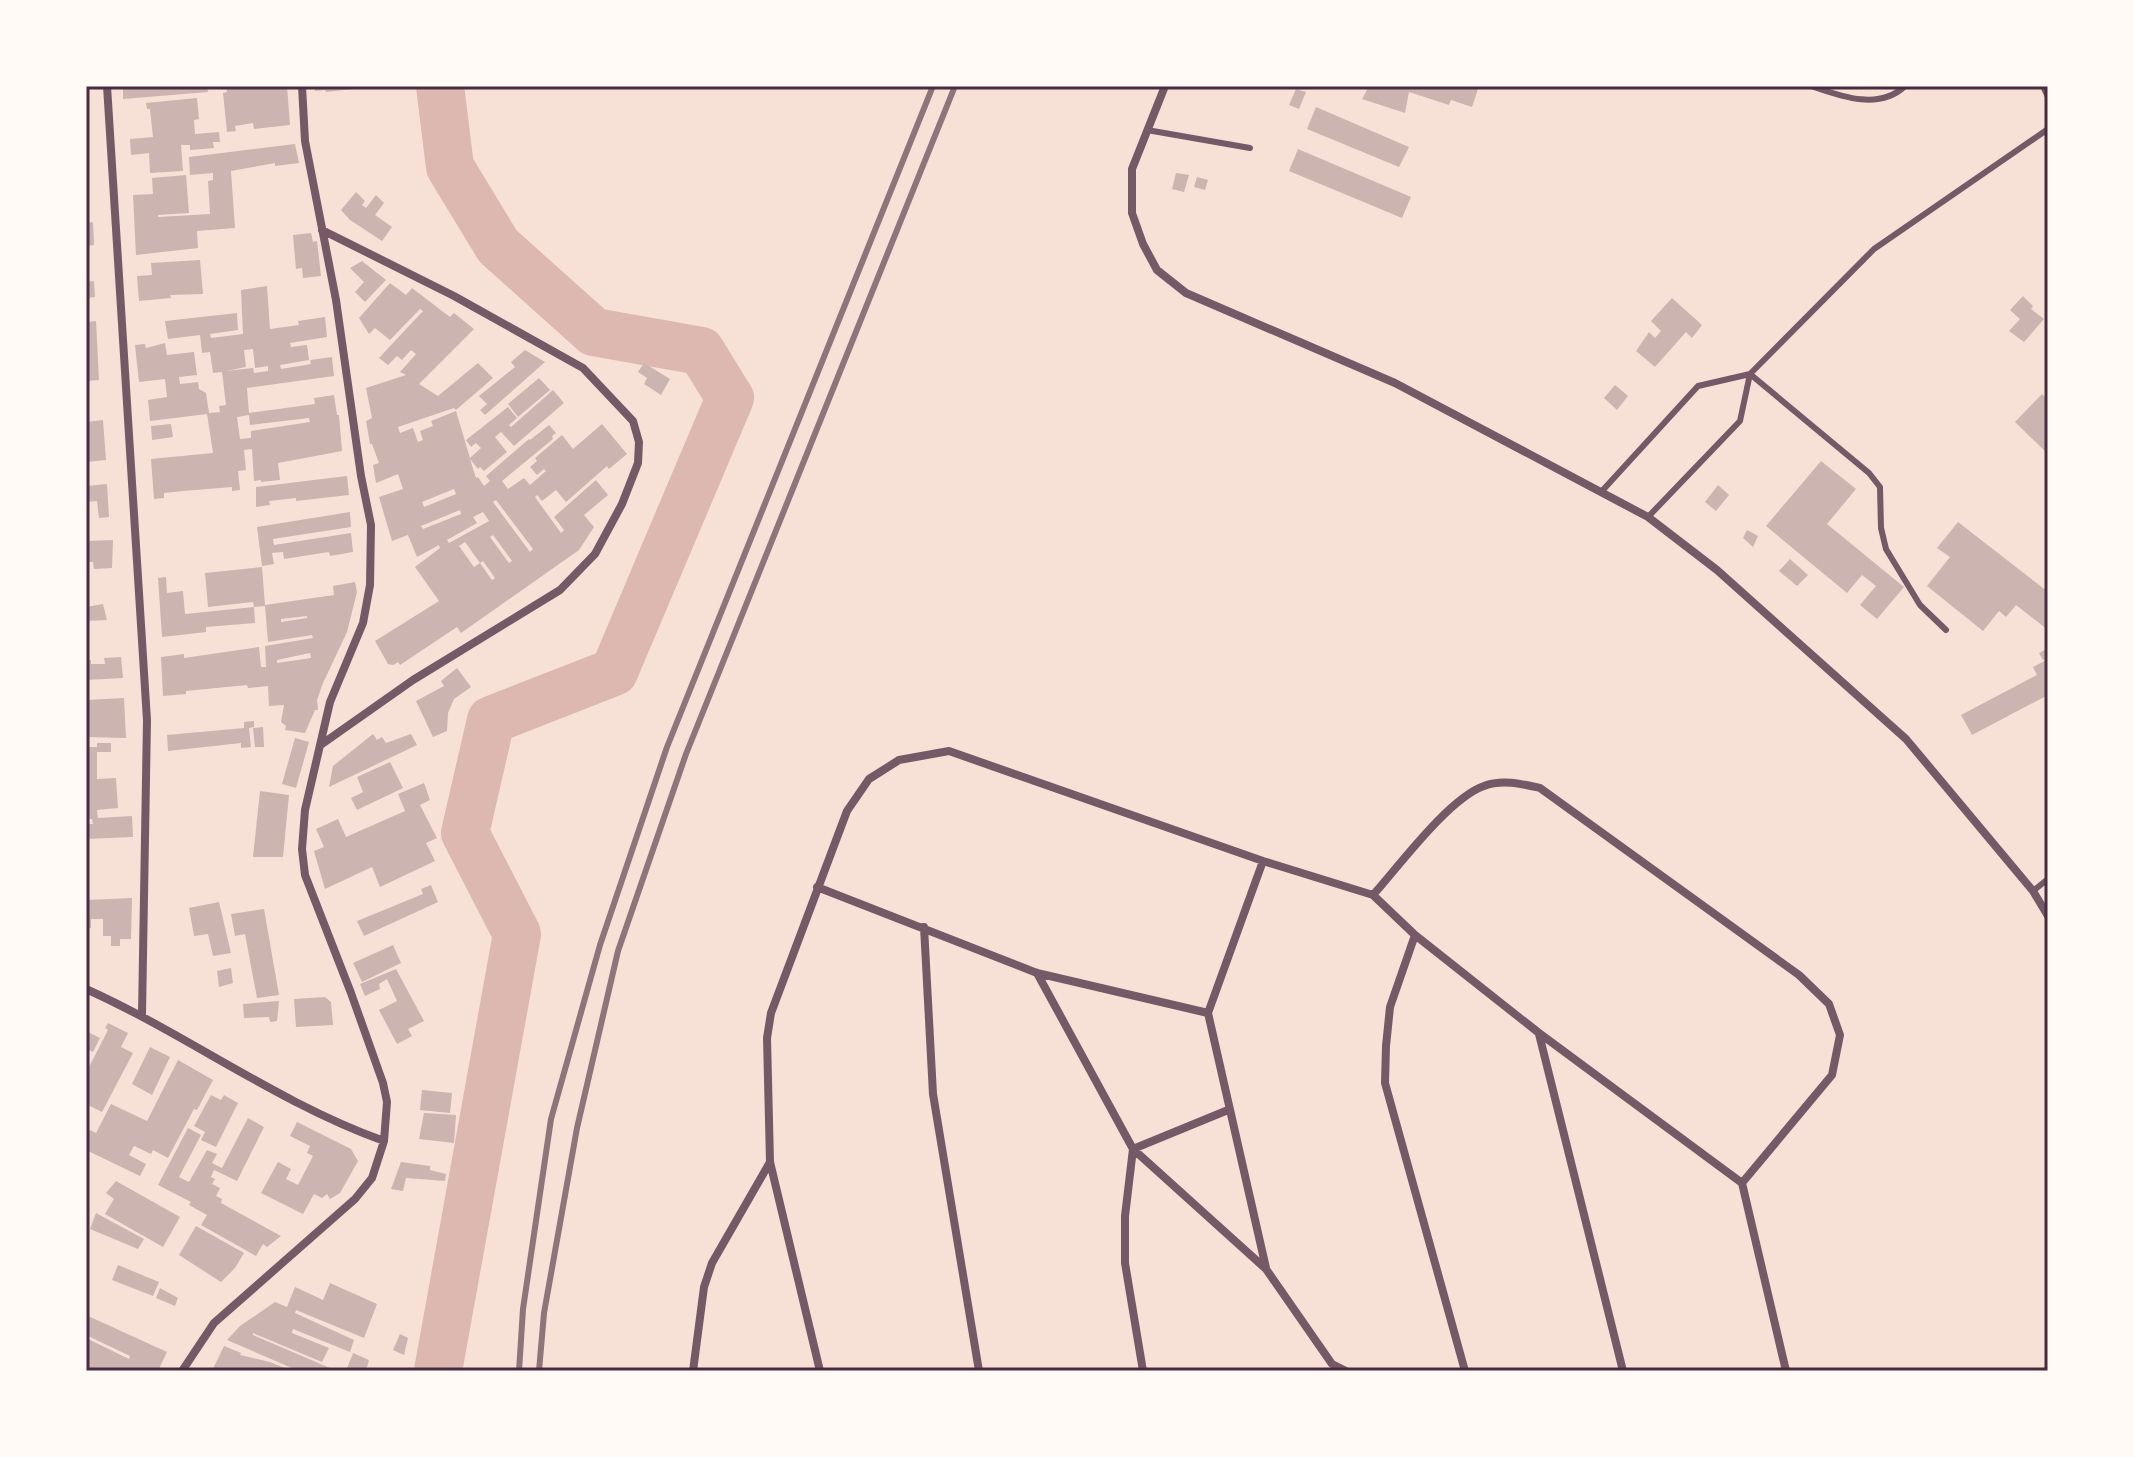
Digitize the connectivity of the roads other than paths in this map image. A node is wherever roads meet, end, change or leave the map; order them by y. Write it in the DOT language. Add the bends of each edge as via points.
graph roads {
  1 [pos="107,86"];
  2 [pos="302,86"];
  3 [pos="1165,86"];
  4 [pos="1811,86"];
  5 [pos="1905,86"];
  6 [pos="2043,86"];
  7 [pos="2048,97"];
  8 [pos="2048,129"];
  9 [pos="1147,130"];
  10 [pos="1250,148"];
  11 [pos="322,230"];
  12 [pos="1750,374"];
  13 [pos="1602,491"];
  14 [pos="1648,517"];
  15 [pos="1946,630"];
  16 [pos="321,744"];
  17 [pos="1263,861"];
  18 [pos="2048,879"];
  19 [pos="817,887"];
  20 [pos="2033,891"];
  21 [pos="1373,895"];
  22 [pos="2048,916"];
  23 [pos="924,927"];
  24 [pos="1415,935"];
  25 [pos="1037,973"];
  26 [pos="86,989"];
  27 [pos="1208,1013"];
  28 [pos="142,1015"];
  29 [pos="1539,1033"];
  30 [pos="1228,1110"];
  31 [pos="384,1141"];
  32 [pos="1133,1149"];
  33 [pos="770,1162"];
  34 [pos="1742,1183"];
  35 [pos="1266,1269"];
  36 [pos="1332,1368"];
  37 [pos="182,1371"];
  38 [pos="693,1371"];
  39 [pos="820,1371"];
  40 [pos="979,1371"];
  41 [pos="1143,1371"];
  42 [pos="1346,1371"];
  43 [pos="1465,1371"];
  44 [pos="1623,1371"];
  45 [pos="1786,1371"];
  1 -- 28 [label="street" via="147,720"];
  2 -- 11 [label="street" via="305,141"];
  3 -- 9 [label="street"];
  4 -- 5 [label="lane" via="1869,100"];
  6 -- 7 [label="lane"];
  8 -- 12 [label="lane" via="1874,249"];
  9 -- 10 [label="lane"];
  9 -- 13 [label="street" via="1132,169 1132,213 1157,270 1186,293 1395,383"];
  11 -- 16 [label="street" via="372,556 363,623 330,702"];
  11 -- 16 [label="street" via="583,368 633,421 639,442 638,463 622,504 595,554 560,590"];
  12 -- 13 [label="lane" via="1698,386"];
  12 -- 14 [label="lane" via="1740,421"];
  12 -- 15 [label="lane" via="1880,487 1886,549 1920,605"];
  13 -- 14 [label="street"];
  14 -- 20 [label="street" via="1717,570 1906,739"];
  16 -- 31 [label="street" via="305,810 305,875 383,1083"];
  17 -- 19 [label="street" via="949,751 899,760 869,779 847,811"];
  17 -- 21 [label="street"];
  17 -- 27 [label="street"];
  18 -- 20 [label="lane"];
  19 -- 23 [label="street"];
  19 -- 33 [label="street" via="771,1013"];
  20 -- 22 [label="street"];
  21 -- 24 [label="street"];
  21 -- 34 [label="street" via="1455,803 1484,785 1515,782 1540,788 1799,975 1829,1004 1837,1025 1832,1075"];
  23 -- 25 [label="street"];
  23 -- 40 [label="street" via="933,1094"];
  24 -- 29 [label="street"];
  24 -- 43 [label="street" via="1390,1007 1385,1083"];
  25 -- 27 [label="street"];
  25 -- 32 [label="street"];
  26 -- 28 [label="street"];
  27 -- 30 [label="street"];
  28 -- 31 [label="street" via="275,1092"];
  29 -- 34 [label="street"];
  29 -- 44 [label="street"];
  30 -- 32 [label="street"];
  30 -- 35 [label="street"];
  31 -- 37 [label="street" via="372,1178 355,1199 214,1323"];
  32 -- 35 [label="street"];
  32 -- 41 [label="street" via="1125,1263"];
  33 -- 38 [label="street" via="712,1263"];
  33 -- 39 [label="street"];
  34 -- 45 [label="street"];
  35 -- 36 [label="street"];
  36 -- 42 [label="street"];
}
